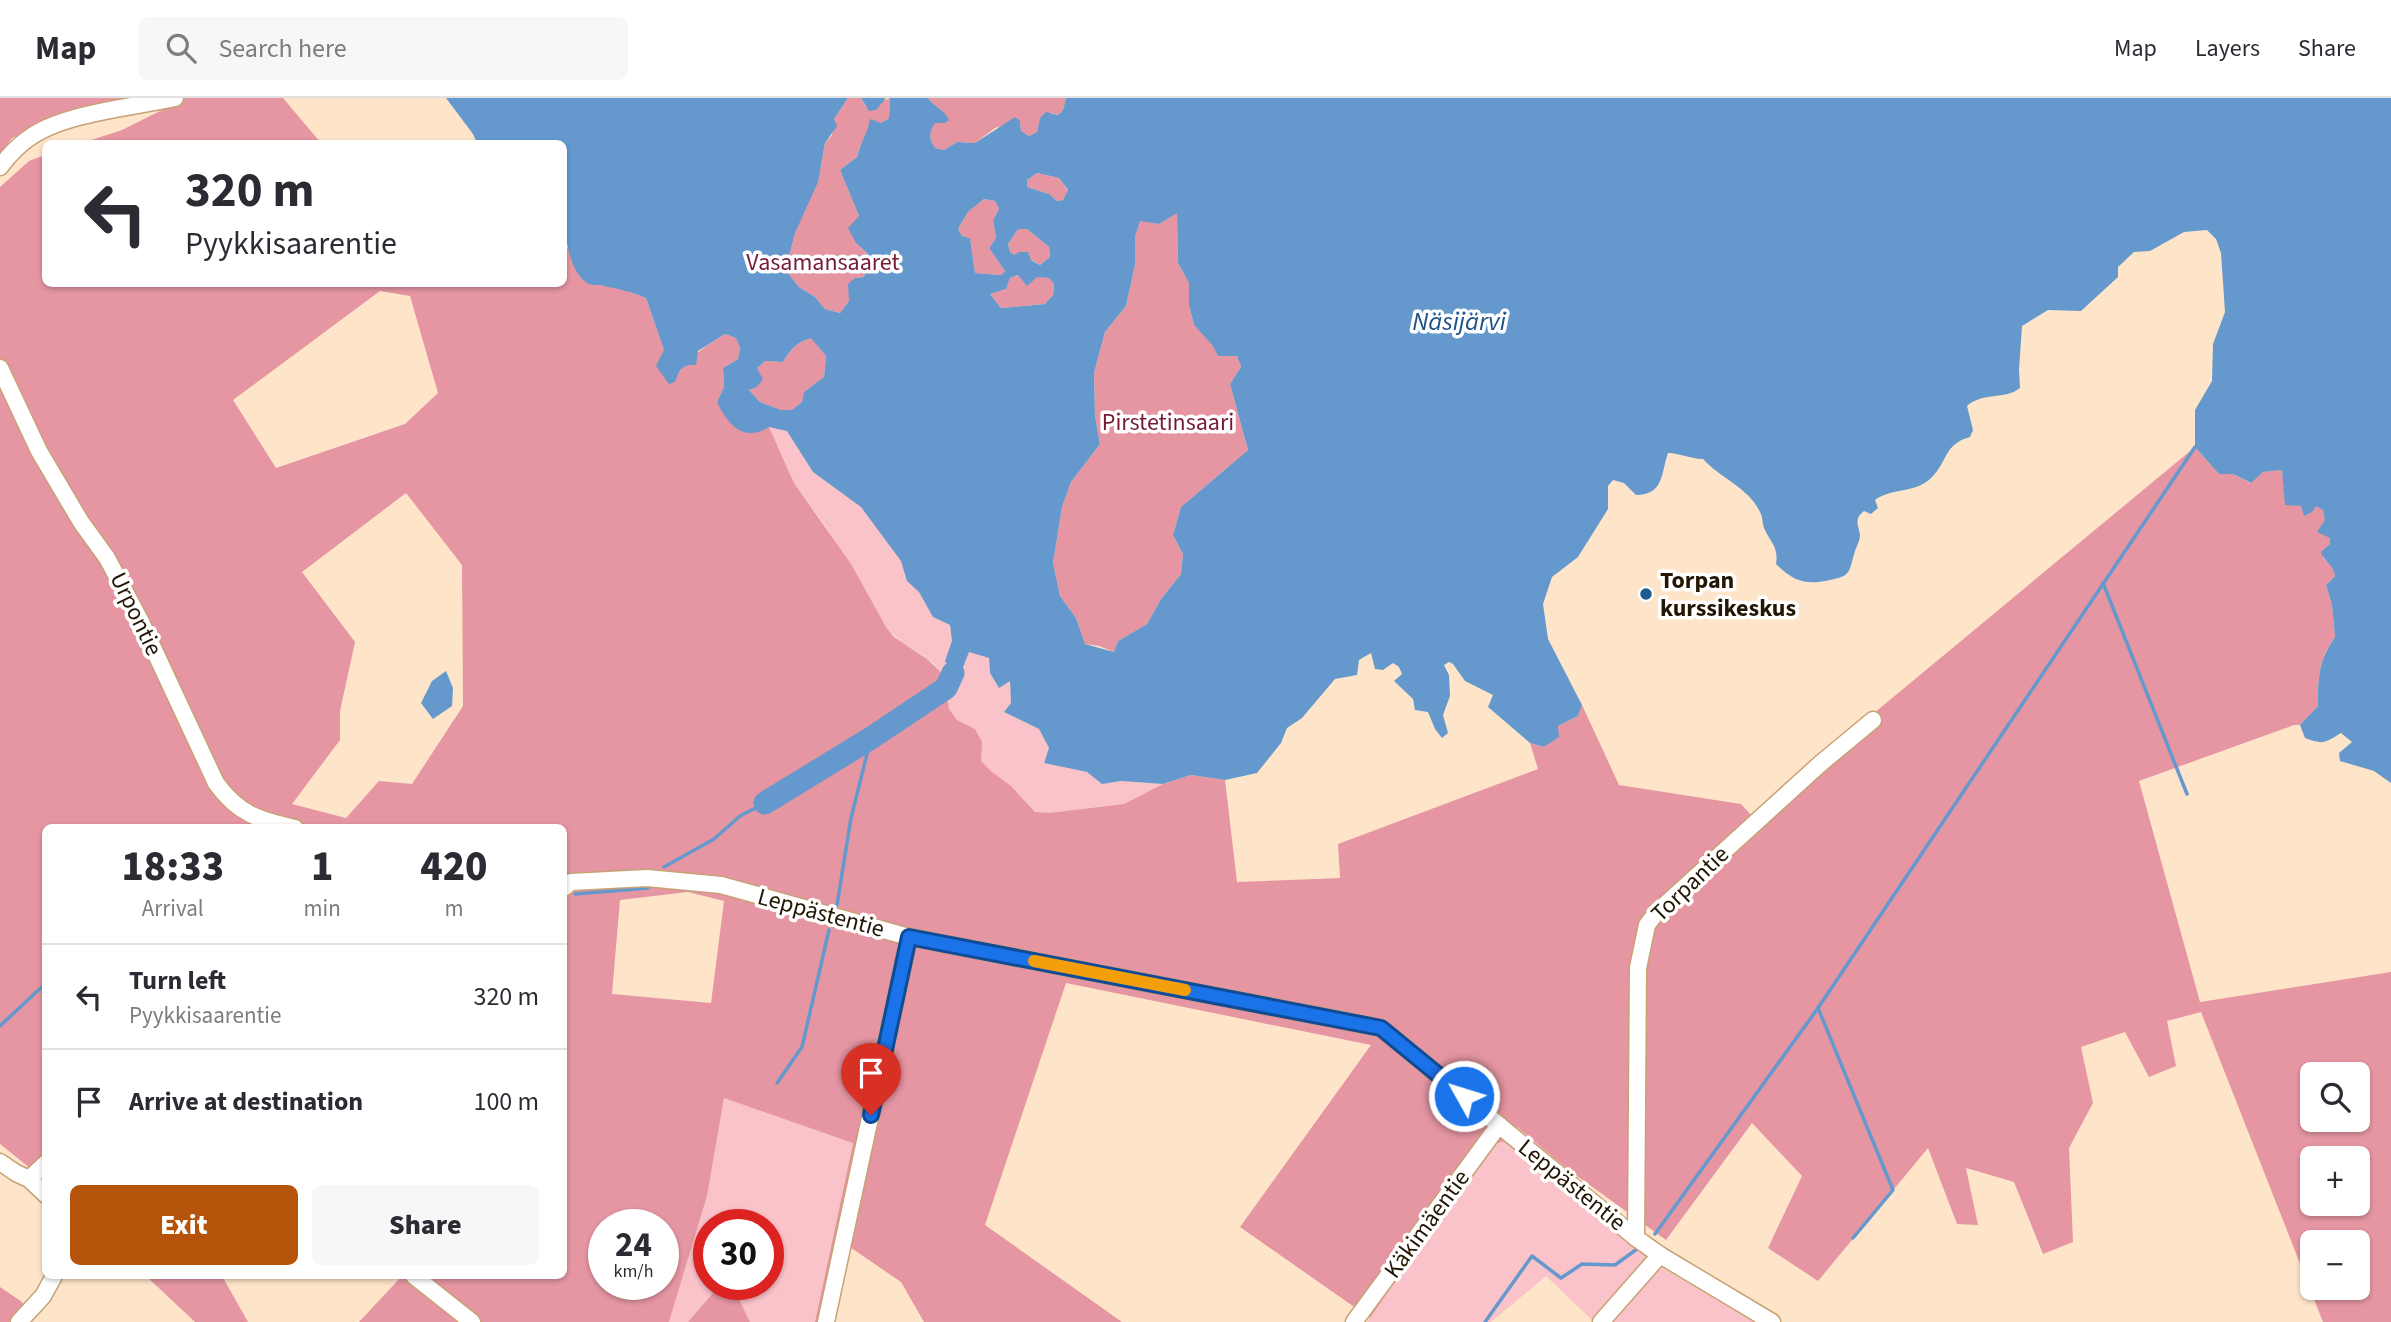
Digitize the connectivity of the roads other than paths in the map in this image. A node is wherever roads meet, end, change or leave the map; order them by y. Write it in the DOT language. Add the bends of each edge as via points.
graph roads {
  1 [pos="176,98"];
  2 [pos="0,166"];
  3 [pos="0,368"];
  4 [pos="1874,720"];
  5 [pos="279,824"];
  6 [pos="567,884"];
  7 [pos="909,937"];
  8 [pos="1499,1125"];
  9 [pos="0,1162"];
  10 [pos="42,1167"];
  11 [pos="29,1179"];
  12 [pos="42,1191"];
  13 [pos="1636,1238"];
  14 [pos="1660,1255"];
  15 [pos="52,1279"];
  16 [pos="418,1279"];
  17 [pos="19,1322"];
  18 [pos="472,1322"];
  19 [pos="826,1322"];
  20 [pos="1354,1322"];
  21 [pos="1601,1322"];
  22 [pos="1772,1322"];
  1 -- 2 [label="street" via="46,129 13,151"];
  3 -- 5 [label="street, Urpontie" via="39,451 130,600 216,783 240,809"];
  4 -- 13 [label="street, Torpantie" via="1820,764 1647,925 1638,968"];
  6 -- 7 [label="street, Leppästentie" via="647,878 721,885"];
  7 -- 8 [label="street, Leppästentie" via="1381,1028"];
  7 -- 19 [label="street"];
  8 -- 13 [label="street, Leppästentie"];
  8 -- 20 [label="street, Käkimäentie"];
  9 -- 11 [label="street"];
  10 -- 11 [label="street"];
  11 -- 12 [label="street"];
  13 -- 14 [label="street, Leppästentie"];
  14 -- 21 [label="street"];
  14 -- 22 [label="street, Leppästentie"];
  15 -- 17 [label="street"];
  16 -- 18 [label="street"];
}
